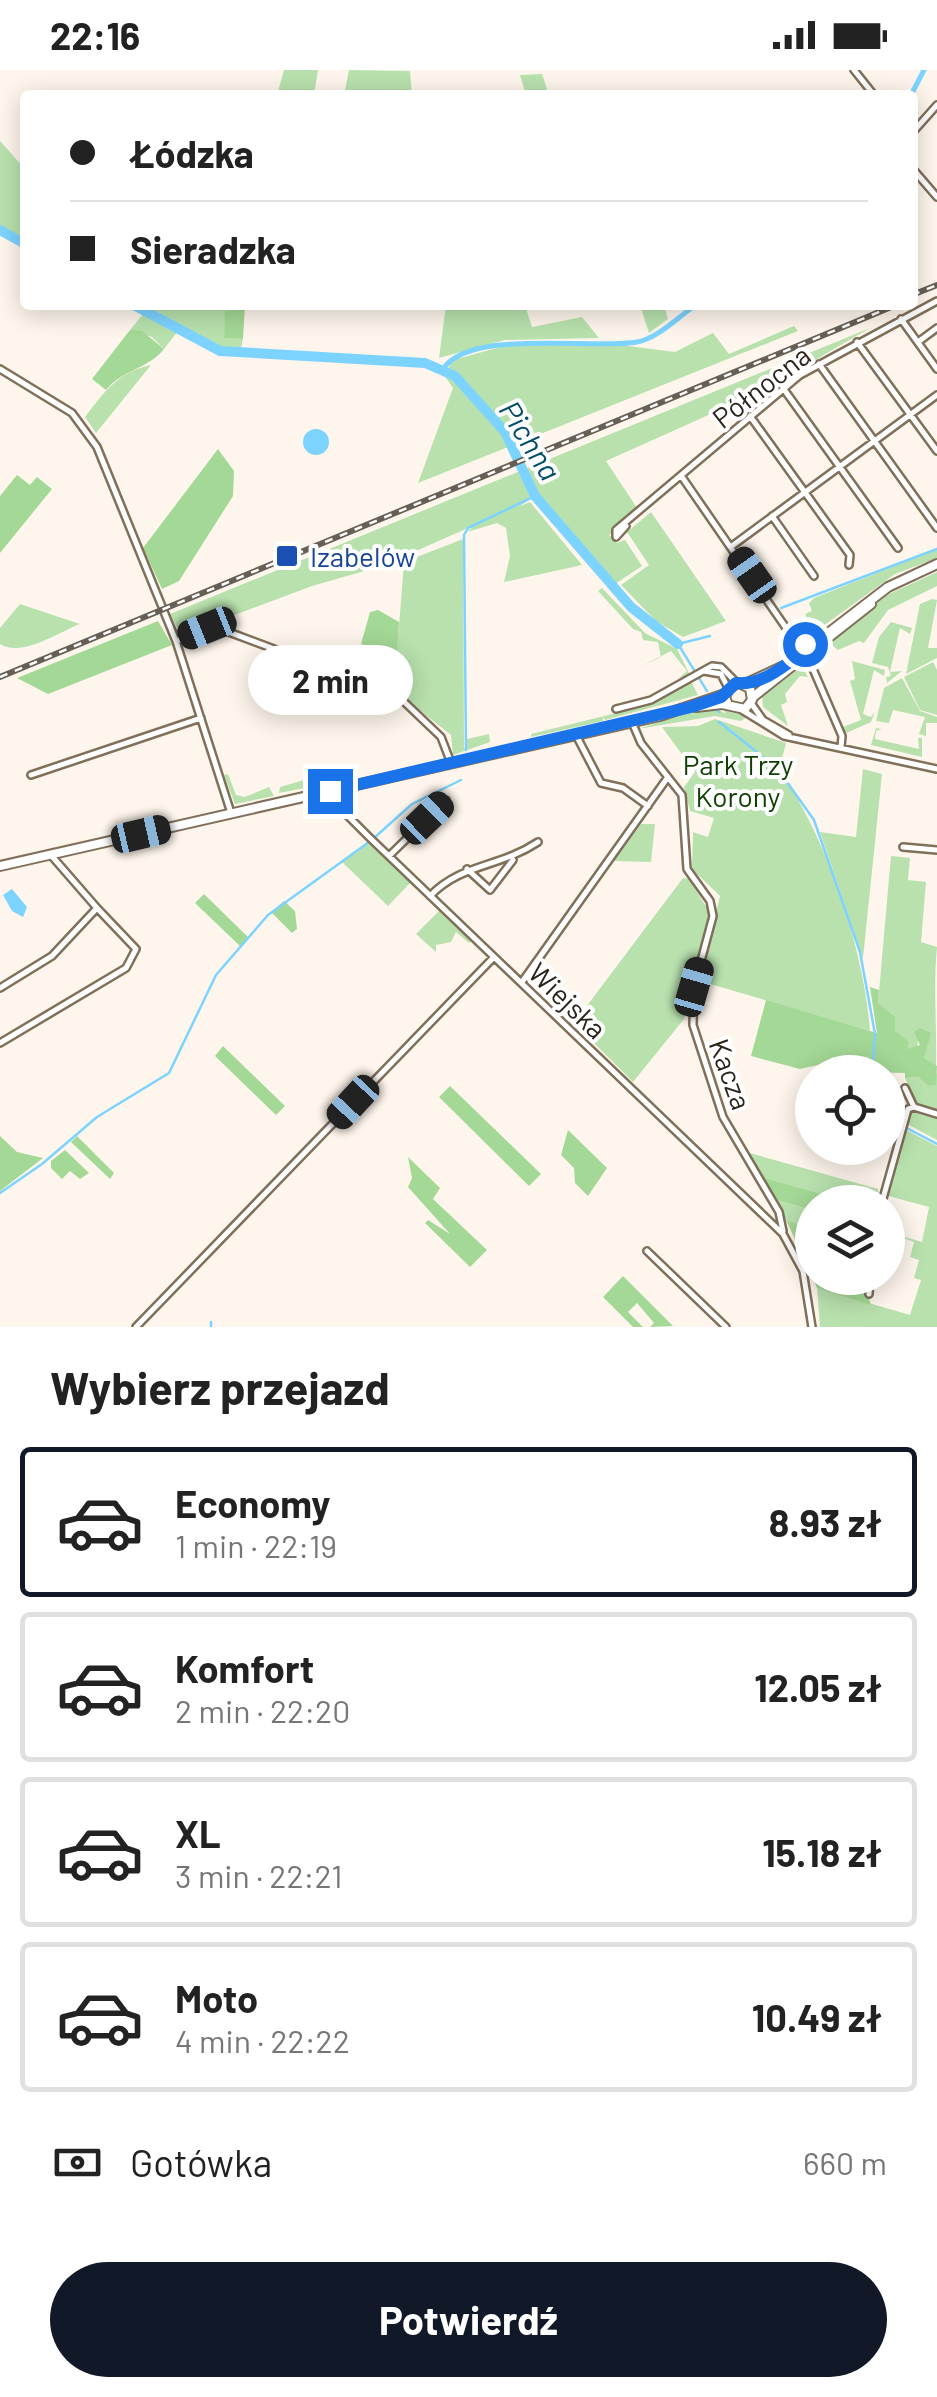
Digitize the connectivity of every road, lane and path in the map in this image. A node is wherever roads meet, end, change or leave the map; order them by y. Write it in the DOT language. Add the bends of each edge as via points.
graph roads {
  1 [pos="937,105"];
  2 [pos="918,126"];
  3 [pos="918,175"];
  4 [pos="937,197"];
  5 [pos="917,310"];
  6 [pos="900,318"];
  7 [pos="937,328"];
  8 [pos="857,342"];
  9 [pos="918,342"];
  10 [pos="818,364"];
  11 [pos="0,369"];
  12 [pos="937,369"];
  13 [pos="783,388"];
  14 [pos="937,395"];
  15 [pos="910,414"];
  16 [pos="750,416"];
  17 [pos="874,441"];
  18 [pos="937,451"];
  19 [pos="839,467"];
  20 [pos="682,476"];
  21 [pos="805,492"];
  22 [pos="772,516"];
  23 [pos="626,526"];
  24 [pos="937,528"];
  25 [pos="732,546"];
  26 [pos="898,548"];
  27 [pos="849,565"];
  28 [pos="937,567"];
  29 [pos="814,576"];
  30 [pos="826,634"];
  31 [pos="794,638"];
  32 [pos="176,641"];
  33 [pos="804,655"];
  34 [pos="813,670"];
  35 [pos="701,672"];
  36 [pos="742,684"];
  37 [pos="726,691"];
  38 [pos="752,700"];
  39 [pos="728,705"];
  40 [pos="691,707"];
  41 [pos="616,709"];
  42 [pos="742,710"];
  43 [pos="200,718"];
  44 [pos="632,722"];
  45 [pos="790,734"];
  46 [pos="576,735"];
  47 [pos="842,747"];
  48 [pos="452,763"];
  49 [pos="937,769"];
  50 [pos="31,776"];
  51 [pos="668,777"];
  52 [pos="330,791"];
  53 [pos="446,800"];
  54 [pos="648,806"];
  55 [pos="231,813"];
  56 [pos="538,842"];
  57 [pos="903,847"];
  58 [pos="937,850"];
  59 [pos="50,854"];
  60 [pos="389,856"];
  61 [pos="515,857"];
  62 [pos="0,866"];
  63 [pos="467,869"];
  64 [pos="430,896"];
  65 [pos="97,908"];
  66 [pos="494,957"];
  67 [pos="522,982"];
  68 [pos="0,988"];
  69 [pos="0,1042"];
  70 [pos="905,1090"];
  71 [pos="914,1106"];
  72 [pos="937,1114"];
  73 [pos="887,1185"];
  74 [pos="783,1234"];
  75 [pos="647,1251"];
  76 [pos="136,1327"];
  77 [pos="726,1327"];
  78 [pos="812,1327"];
  1 -- 2 [label="street"];
  3 -- 4 [label="street"];
  5 -- 6 [label="street, Północna"];
  6 -- 8 [label="street, Północna"];
  6 -- 9 [label="street"];
  7 -- 9 [label="street"];
  8 -- 10 [label="street, Północna"];
  8 -- 15 [label="street"];
  9 -- 12 [label="street"];
  10 -- 13 [label="street, Północna"];
  10 -- 17 [label="street"];
  11 -- 32 [label="street" via="61,404 86,427"];
  13 -- 16 [label="street, Północna"];
  13 -- 19 [label="street"];
  14 -- 15 [label="street"];
  15 -- 17 [label="street"];
  15 -- 18 [label="street"];
  16 -- 20 [label="street, Północna"];
  16 -- 21 [label="street"];
  17 -- 19 [label="street"];
  17 -- 24 [label="street"];
  19 -- 21 [label="street"];
  19 -- 26 [label="street"];
  20 -- 23 [label="street, Północna"];
  20 -- 25 [label="street"];
  21 -- 22 [label="street"];
  21 -- 27 [label="street" via="850,556"];
  22 -- 25 [label="street"];
  22 -- 29 [label="street"];
  25 -- 31 [label="street"];
  28 -- 30 [label="main road" via="895,582"];
  28 -- 33 [label="main road" via="878,599"];
  30 -- 31 [label="street" via="807,644"];
  30 -- 33 [label="main road"];
  31 -- 33 [label="street"];
  32 -- 43 [label="street"];
  32 -- 48 [label="street" via="218,628 397,695 441,737"];
  33 -- 36 [label="main road"];
  33 -- 38 [label="main road"];
  34 -- 47 [label="street"];
  35 -- 36 [label="street" via="716,666"];
  35 -- 37 [label="street" via="721,674"];
  35 -- 41 [label="street" via="646,702"];
  36 -- 37 [label="main road"];
  36 -- 38 [label="main road"];
  37 -- 39 [label="main road"];
  37 -- 40 [label="main road"];
  38 -- 42 [label="main road"];
  38 -- 45 [label="street" via="763,720"];
  39 -- 40 [label="main road"];
  39 -- 42 [label="main road"];
  40 -- 44 [label="main road"];
  42 -- 45 [label="street" via="771,731"];
  43 -- 50 [label="street"];
  43 -- 55 [label="street"];
  44 -- 46 [label="main road"];
  44 -- 51 [label="street, Kacza"];
  45 -- 47 [label="street"];
  46 -- 48 [label="main road"];
  46 -- 54 [label="street" via="601,783 623,788"];
  47 -- 49 [label="street"];
  48 -- 52 [label="main road"];
  51 -- 54 [label="street"];
  51 -- 74 [label="street, Kacza" via="684,798 688,872 712,907 694,987 693,1026 723,1117 779,1212"];
  52 -- 55 [label="main road"];
  52 -- 60 [label="street, Wiejska"];
  53 -- 60 [label="street"];
  54 -- 67 [label="street"];
  55 -- 59 [label="main road"];
  56 -- 61 [label="street"];
  57 -- 58 [label="street"];
  59 -- 62 [label="main road"];
  59 -- 65 [label="street"];
  60 -- 64 [label="street, Wiejska"];
  61 -- 63 [label="street"];
  61 -- 63 [label="street" via="490,890"];
  63 -- 64 [label="street"];
  64 -- 66 [label="street, Wiejska"];
  65 -- 68 [label="street" via="52,956"];
  65 -- 69 [label="street" via="136,949 126,968"];
  66 -- 67 [label="street, Wiejska"];
  66 -- 76 [label="street"];
  67 -- 74 [label="street, Wiejska"];
  70 -- 71 [label="street"];
  71 -- 72 [label="street"];
  71 -- 73 [label="street"];
  74 -- 78 [label="street, Kacza" via="804,1271"];
  75 -- 77 [label="street"];
}
